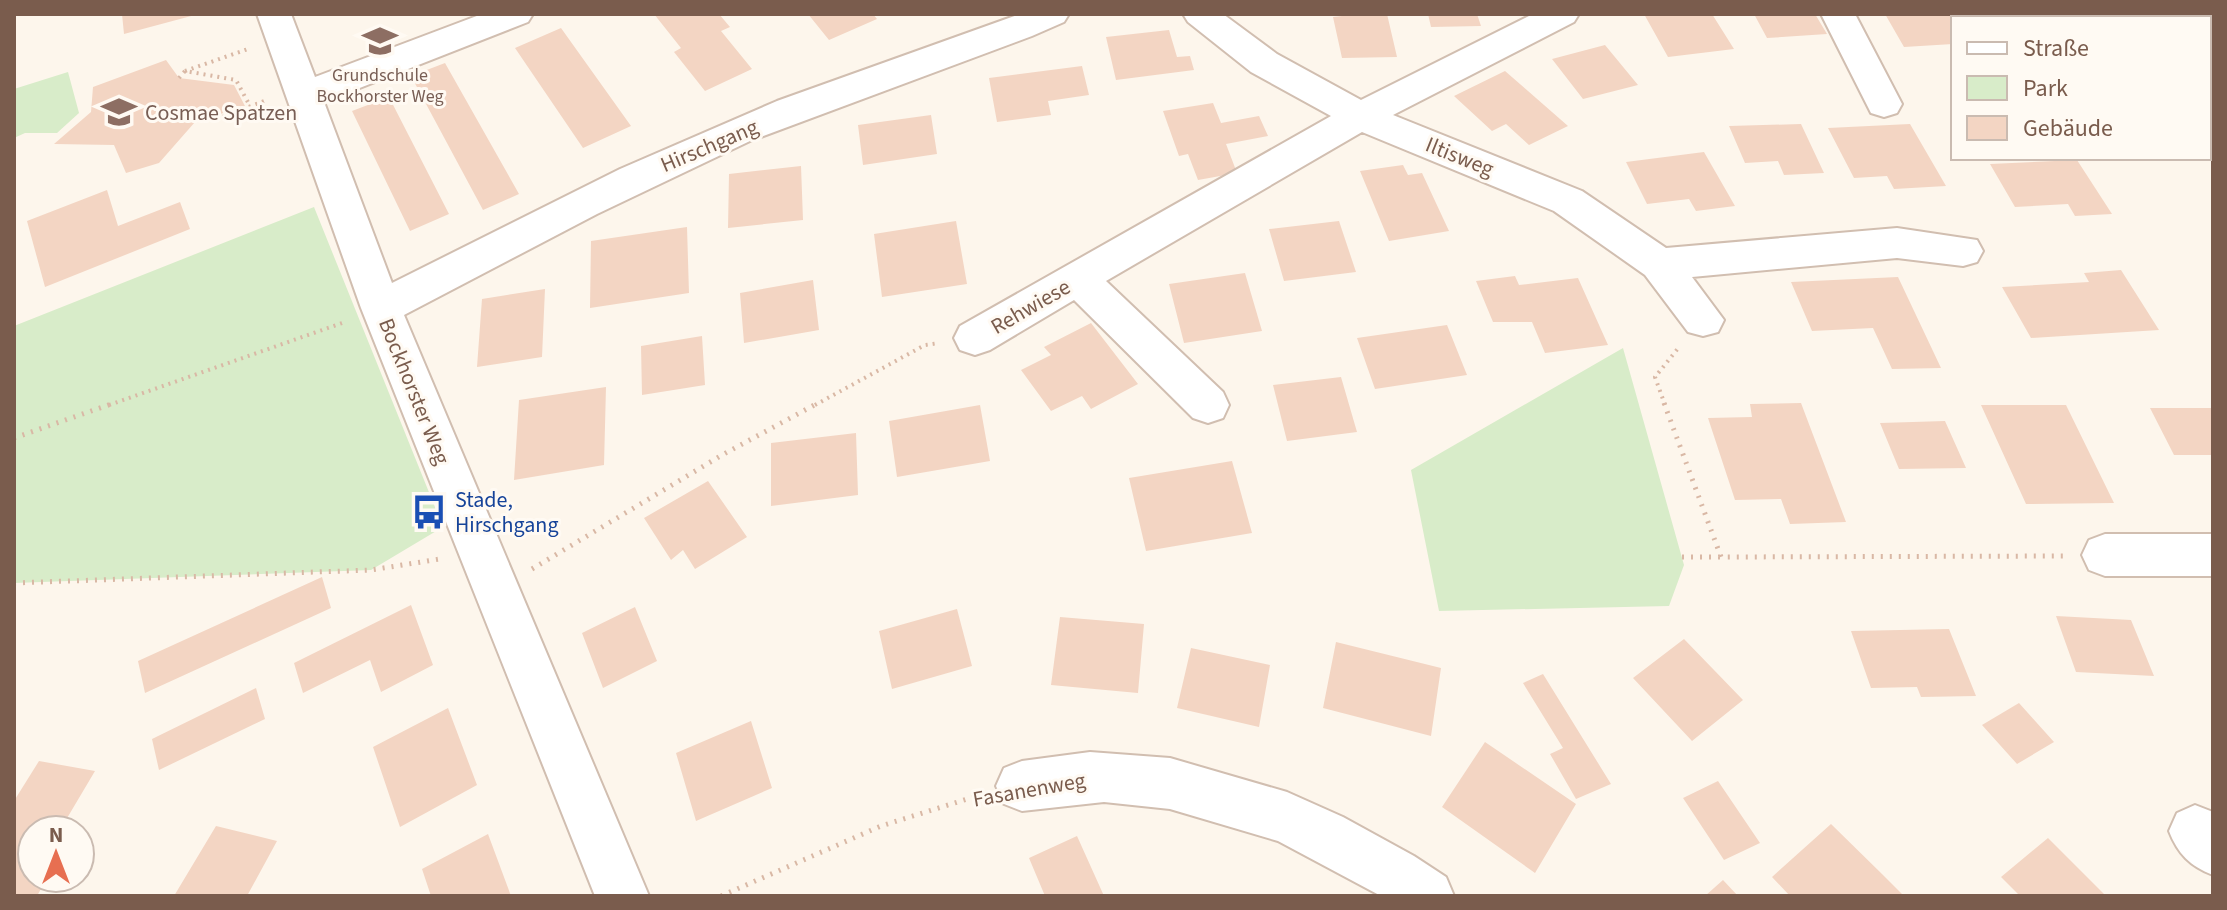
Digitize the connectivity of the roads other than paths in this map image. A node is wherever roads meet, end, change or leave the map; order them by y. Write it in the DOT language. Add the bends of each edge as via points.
graph roads {
  1 [pos="274,14"];
  2 [pos="516,14"];
  3 [pos="1052,14"];
  4 [pos="1200,14"];
  5 [pos="1562,14"];
  6 [pos="1838,14"];
  7 [pos="290,96"];
  8 [pos="1884,104"];
  9 [pos="1360,116"];
  10 [pos="1963,251"];
  11 [pos="1659,264"];
  12 [pos="1078,279"];
  13 [pos="381,308"];
  14 [pos="1703,320"];
  15 [pos="975,338"];
  16 [pos="1208,405"];
  17 [pos="2105,555"];
  18 [pos="2213,555"];
  19 [pos="1022,786"];
  20 [pos="622,896"];
  21 [pos="1427,896"];
  1 -- 7 [label="street, Bockhorster Weg"];
  2 -- 7 [label="street"];
  3 -- 13 [label="street, Hirschgang" via="791,110 642,173"];
  4 -- 9 [label="street, Iltisweg" via="1264,63"];
  5 -- 9 [label="street, Rehwiese"];
  6 -- 8 [label="street"];
  7 -- 13 [label="street, Bockhorster Weg"];
  9 -- 11 [label="street, Iltisweg" via="1568,201"];
  9 -- 12 [label="street, Rehwiese"];
  10 -- 11 [label="street" via="1897,243"];
  11 -- 14 [label="street, Iltisweg"];
  12 -- 15 [label="street, Rehwiese"];
  12 -- 16 [label="street"];
  13 -- 20 [label="street, Bockhorster Weg"];
  17 -- 18 [label="street"];
  19 -- 21 [label="street, Fasanenweg" via="1074,777 1131,777 1213,795 1348,844"];
}
